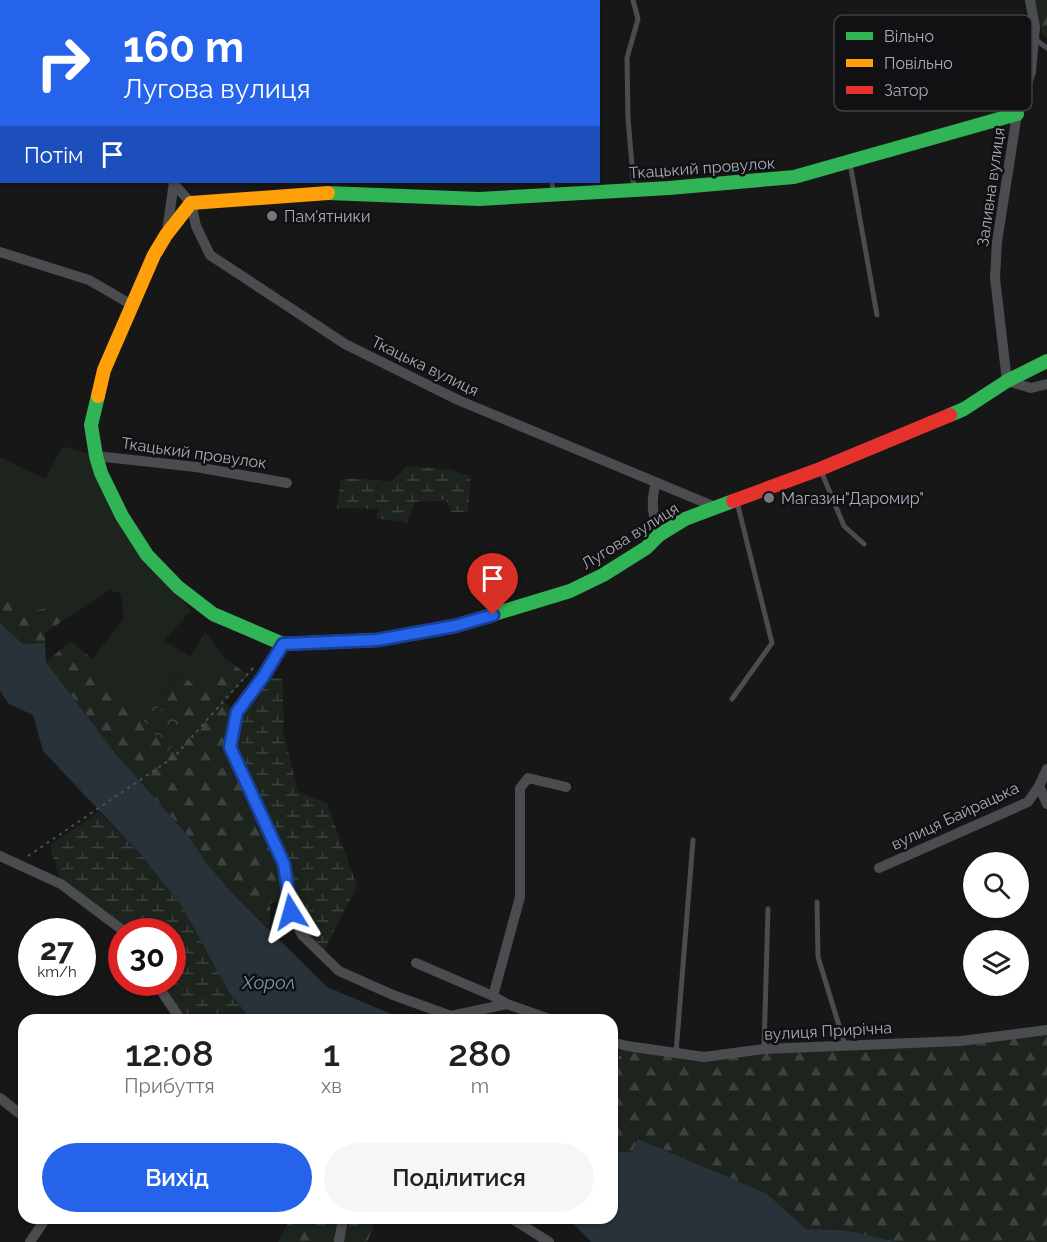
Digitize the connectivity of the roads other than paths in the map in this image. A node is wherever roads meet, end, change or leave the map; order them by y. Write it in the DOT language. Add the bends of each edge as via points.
graph roads {
  1 [pos="633,0"];
  2 [pos="1030,0"];
  3 [pos="1034,38"];
  4 [pos="1047,48"];
  5 [pos="1032,58"];
  6 [pos="1018,111"];
  7 [pos="1017,114"];
  8 [pos="849,161"];
  9 [pos="174,183"];
  10 [pos="553,188"];
  11 [pos="634,190"];
  12 [pos="191,203"];
  13 [pos="166,235"];
  14 [pos="0,252"];
  15 [pos="132,304"];
  16 [pos="877,315"];
  17 [pos="1047,361"];
  18 [pos="1006,381"];
  19 [pos="1047,384"];
  20 [pos="96,456"];
  21 [pos="820,469"];
  22 [pos="101,473"];
  23 [pos="656,482"];
  24 [pos="287,483"];
  25 [pos="737,500"];
  26 [pos="717,508"];
  27 [pos="659,536"];
  28 [pos="864,544"];
  29 [pos="283,644"];
  30 [pos="732,699"];
  31 [pos="1047,769"];
  32 [pos="1039,786"];
  33 [pos="566,787"];
  34 [pos="1047,804"];
  35 [pos="693,840"];
  36 [pos="0,856"];
  37 [pos="879,868"];
  38 [pos="817,902"];
  39 [pos="768,909"];
  40 [pos="108,919"];
  41 [pos="416,963"];
  42 [pos="164,996"];
  43 [pos="493,996"];
  44 [pos="507,1004"];
  45 [pos="177,1014"];
  46 [pos="446,1014"];
  47 [pos="461,1014"];
  48 [pos="535,1014"];
  49 [pos="1047,1029"];
  50 [pos="618,1043"];
  51 [pos="845,1045"];
  52 [pos="764,1049"];
  53 [pos="676,1053"];
  54 [pos="0,1098"];
  55 [pos="18,1112"];
  56 [pos="42,1224"];
  57 [pos="342,1224"];
  58 [pos="520,1224"];
  59 [pos="30,1242"];
  60 [pos="339,1242"];
  61 [pos="549,1242"];
  1 -- 11 [label="lane" via="638,19 627,70"];
  2 -- 3 [label="street, Заливна вулиця"];
  3 -- 4 [label="lane"];
  3 -- 5 [label="street, Заливна вулиця"];
  6 -- 7 [label="street, Заливна вулиця"];
  7 -- 8 [label="street, Ткацький провулок"];
  7 -- 18 [label="street, Заливна вулиця" via="995,278"];
  8 -- 11 [label="street, Ткацький провулок" via="794,177"];
  8 -- 16 [label="lane"];
  9 -- 12 [label="street, Ткацька вулиця"];
  9 -- 13 [label="street, Ткацька вулиця"];
  10 -- 11 [label="street, Ткацький провулок"];
  10 -- 12 [label="street, Ткацький провулок" via="479,199 320,193"];
  12 -- 13 [label="street, Ткацький провулок"];
  12 -- 23 [label="street, Ткацька вулиця" via="196,226 210,255 345,344 458,400"];
  13 -- 15 [label="street, Ткацький провулок"];
  14 -- 15 [label="street" via="89,280"];
  15 -- 20 [label="street, Ткацький провулок" via="104,369 91,425"];
  17 -- 18 [label="street, Лугова вулиця"];
  18 -- 19 [label="street" via="1031,388"];
  18 -- 21 [label="street, Лугова вулиця" via="964,409"];
  20 -- 22 [label="street, Ткацький провулок"];
  20 -- 24 [label="street, Ткацький провулок" via="196,467"];
  21 -- 25 [label="street, Лугова вулиця"];
  21 -- 28 [label="lane" via="844,526"];
  22 -- 29 [label="street, Лугова вулиця" via="147,555 178,588 213,614"];
  23 -- 26 [label="street, Ткацька вулиця"];
  23 -- 27 [label="street" via="652,496"];
  25 -- 26 [label="street, Лугова вулиця"];
  25 -- 30 [label="lane" via="772,643"];
  26 -- 27 [label="street, Лугова вулиця" via="685,519"];
  27 -- 29 [label="street, Лугова вулиця" via="637,554 570,591 455,626 377,640"];
  29 -- 46 [label="street" via="237,712 230,747 284,864 291,912 302,935 339,971"];
  31 -- 32 [label="street"];
  32 -- 34 [label="street"];
  32 -- 37 [label="street, вулиця Байрацька" via="1028,802"];
  33 -- 43 [label="street" via="528,778 520,788 520,897"];
  35 -- 53 [label="lane"];
  36 -- 40 [label="street" via="61,884"];
  38 -- 51 [label="lane" via="818,957"];
  39 -- 52 [label="lane"];
  41 -- 43 [label="street"];
  42 -- 45 [label="street"];
  43 -- 44 [label="street"];
  44 -- 47 [label="street"];
  44 -- 48 [label="street"];
  49 -- 51 [label="street, вулиця Прирічна" via="961,1041"];
  50 -- 53 [label="street, вулиця Прирічна"];
  51 -- 52 [label="street, вулиця Прирічна"];
  52 -- 53 [label="street, вулиця Прирічна" via="704,1057"];
  54 -- 55 [label="street"];
  56 -- 59 [label="street"];
  57 -- 60 [label="street"];
  58 -- 61 [label="street"];
}
